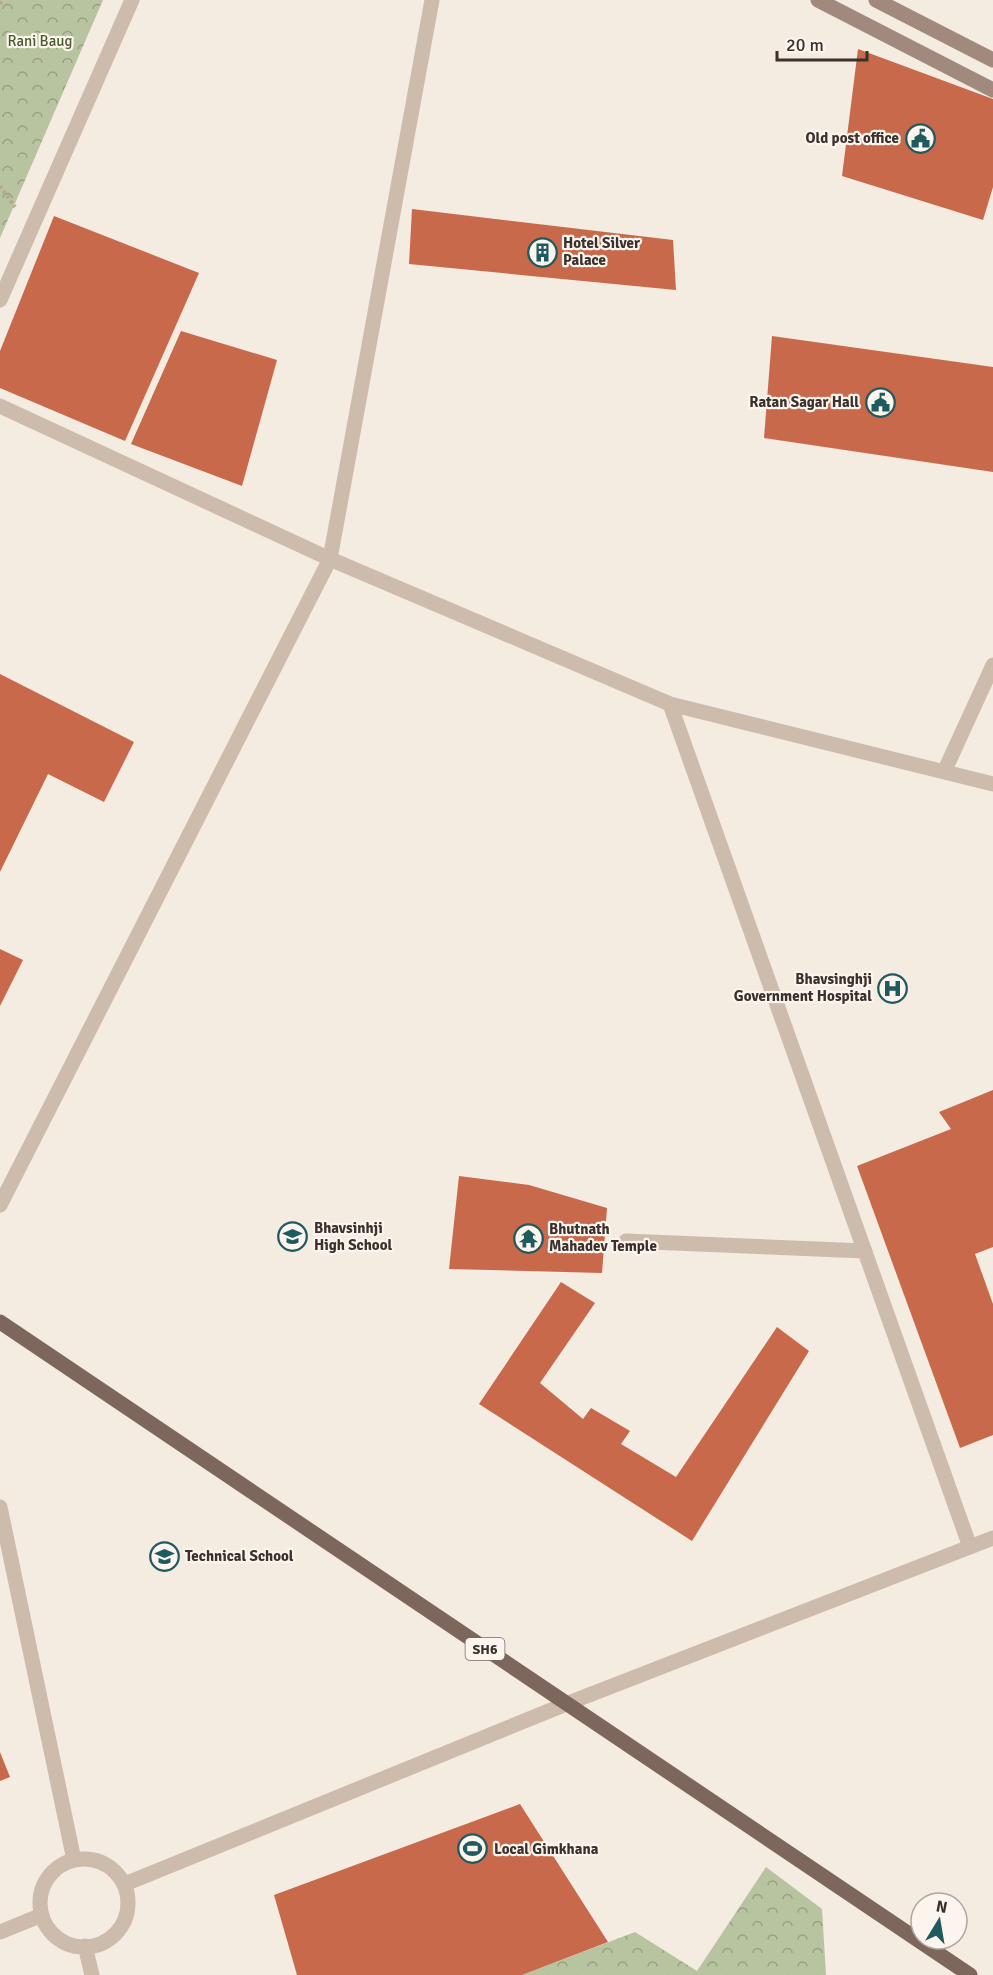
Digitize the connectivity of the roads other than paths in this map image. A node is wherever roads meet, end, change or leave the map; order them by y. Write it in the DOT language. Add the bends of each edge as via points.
graph roads {
  1 [pos="132,0"];
  2 [pos="432,0"];
  3 [pos="818,0"];
  4 [pos="876,0"];
  5 [pos="993,60"];
  6 [pos="993,90"];
  7 [pos="0,300"];
  8 [pos="0,406"];
  9 [pos="330,559"];
  10 [pos="993,665"];
  11 [pos="670,704"];
  12 [pos="944,772"];
  13 [pos="993,784"];
  14 [pos="0,1205"];
  15 [pos="626,1241"];
  16 [pos="865,1251"];
  17 [pos="0,1322"];
  18 [pos="0,1507"];
  19 [pos="993,1538"];
  20 [pos="970,1547"];
  21 [pos="566,1704"];
  22 [pos="74,1860"];
  23 [pos="125,1884"];
  24 [pos="42,1915"];
  25 [pos="0,1932"];
  26 [pos="85,1946"];
  27 [pos="92,1975"];
  28 [pos="970,1975"];
  1 -- 7 [label="street"];
  2 -- 9 [label="street"];
  3 -- 6 [label="main road"];
  4 -- 5 [label="main road"];
  8 -- 9 [label="street"];
  9 -- 11 [label="street"];
  9 -- 14 [label="street"];
  10 -- 12 [label="street"];
  11 -- 12 [label="street"];
  11 -- 16 [label="street"];
  12 -- 13 [label="street"];
  15 -- 16 [label="street"];
  16 -- 20 [label="street"];
  17 -- 21 [label="main road, SH6"];
  18 -- 22 [label="street"];
  19 -- 20 [label="street"];
  20 -- 21 [label="street"];
  21 -- 23 [label="street"];
  21 -- 28 [label="main road, SH6"];
  22 -- 23 [label="street" via="104,1863"];
  22 -- 24 [label="street" via="55,1870 43,1887"];
  23 -- 26 [label="street" via="129,1898 122,1926 100,1944"];
  24 -- 25 [label="street"];
  24 -- 26 [label="street" via="58,1938 71,1945"];
  26 -- 27 [label="street"];
}
